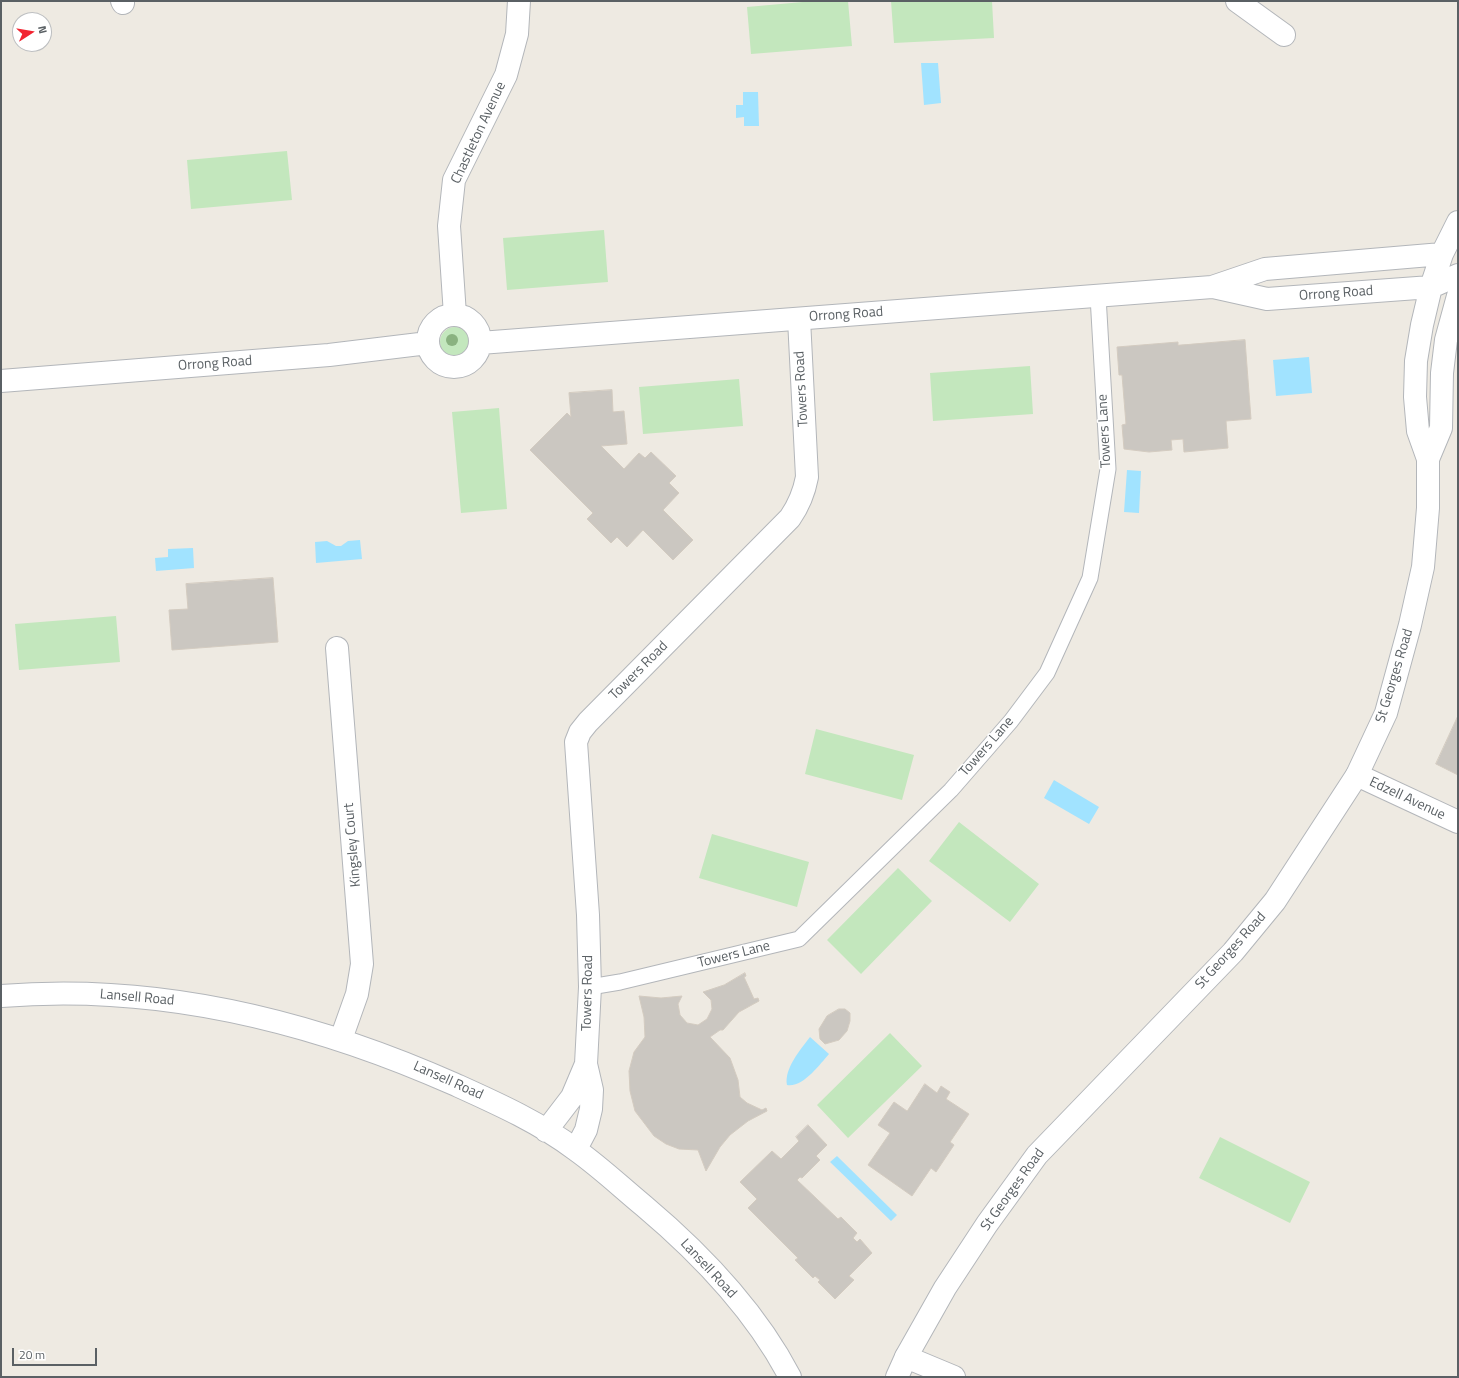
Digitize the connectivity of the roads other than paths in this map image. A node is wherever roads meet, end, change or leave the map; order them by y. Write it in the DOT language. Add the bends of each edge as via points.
graph roads {
  1 [pos="519,1"];
  2 [pos="1237,1"];
  3 [pos="1284,35"];
  4 [pos="1458,222"];
  5 [pos="1442,254"];
  6 [pos="1458,275"];
  7 [pos="1212,287"];
  8 [pos="1431,287"];
  9 [pos="1098,296"];
  10 [pos="1458,296"];
  11 [pos="455,315"];
  12 [pos="800,319"];
  13 [pos="428,343"];
  14 [pos="480,343"];
  15 [pos="1,381"];
  16 [pos="1428,459"];
  17 [pos="337,648"];
  18 [pos="1357,775"];
  19 [pos="1458,822"];
  20 [pos="590,987"];
  21 [pos="1,996"];
  22 [pos="341,1039"];
  23 [pos="586,1064"];
  24 [pos="546,1131"];
  25 [pos="576,1149"];
  26 [pos="906,1357"];
  27 [pos="790,1377"];
  28 [pos="897,1377"];
  29 [pos="954,1377"];
  1 -- 11 [label="street, Chastleton Avenue" via="517,34 506,75 454,180 448,226"];
  2 -- 3 [label="street"];
  4 -- 5 [label="street, St Georges Road"];
  5 -- 7 [label="street, Orrong Road" via="1265,269"];
  5 -- 8 [label="street, St Georges Road"];
  6 -- 8 [label="street, Orrong Road"];
  7 -- 8 [label="street, Orrong Road" via="1267,299"];
  7 -- 9 [label="street, Orrong Road"];
  8 -- 16 [label="street, St Georges Road" via="1416,361 1415,397 1418,431"];
  9 -- 12 [label="street, Orrong Road"];
  9 -- 20 [label="lane, Towers Lane" via="1108,468 1090,578 1047,673 1011,721 951,790 799,939"];
  10 -- 16 [label="street, St Georges Road" via="1445,347 1441,381 1441,428"];
  11 -- 13 [label="street" via="435,323"];
  11 -- 14 [label="street" via="463,316 476,327"];
  12 -- 14 [label="street, Orrong Road"];
  12 -- 20 [label="street, Towers Road" via="807,477 798,505 790,518 588,722 576,742 588,915"];
  13 -- 14 [label="street" via="435,359 450,367 463,365 473,358"];
  13 -- 15 [label="street, Orrong Road" via="329,355"];
  16 -- 18 [label="street, St Georges Road" via="1428,508 1423,567 1410,625 1386,713"];
  17 -- 22 [label="street, Kingsley Court" via="362,964 357,994"];
  18 -- 19 [label="street, Edzell Avenue"];
  18 -- 26 [label="street, St Georges Road" via="1275,901 1233,952 1037,1155 945,1288"];
  20 -- 23 [label="street, Towers Road"];
  21 -- 22 [label="street, Lansell Road" via="34,993 103,994 184,1002 258,1016"];
  22 -- 24 [label="street, Lansell Road" via="391,1057 494,1101"];
  23 -- 24 [label="street, Towers Road" via="572,1097"];
  23 -- 25 [label="street, Towers Road" via="592,1090 591,1109 586,1130"];
  24 -- 25 [label="street, Lansell Road"];
  25 -- 27 [label="street, Lansell Road" via="661,1220 699,1256 761,1329"];
  26 -- 28 [label="street, St Georges Road"];
  26 -- 29 [label="street"];
}
